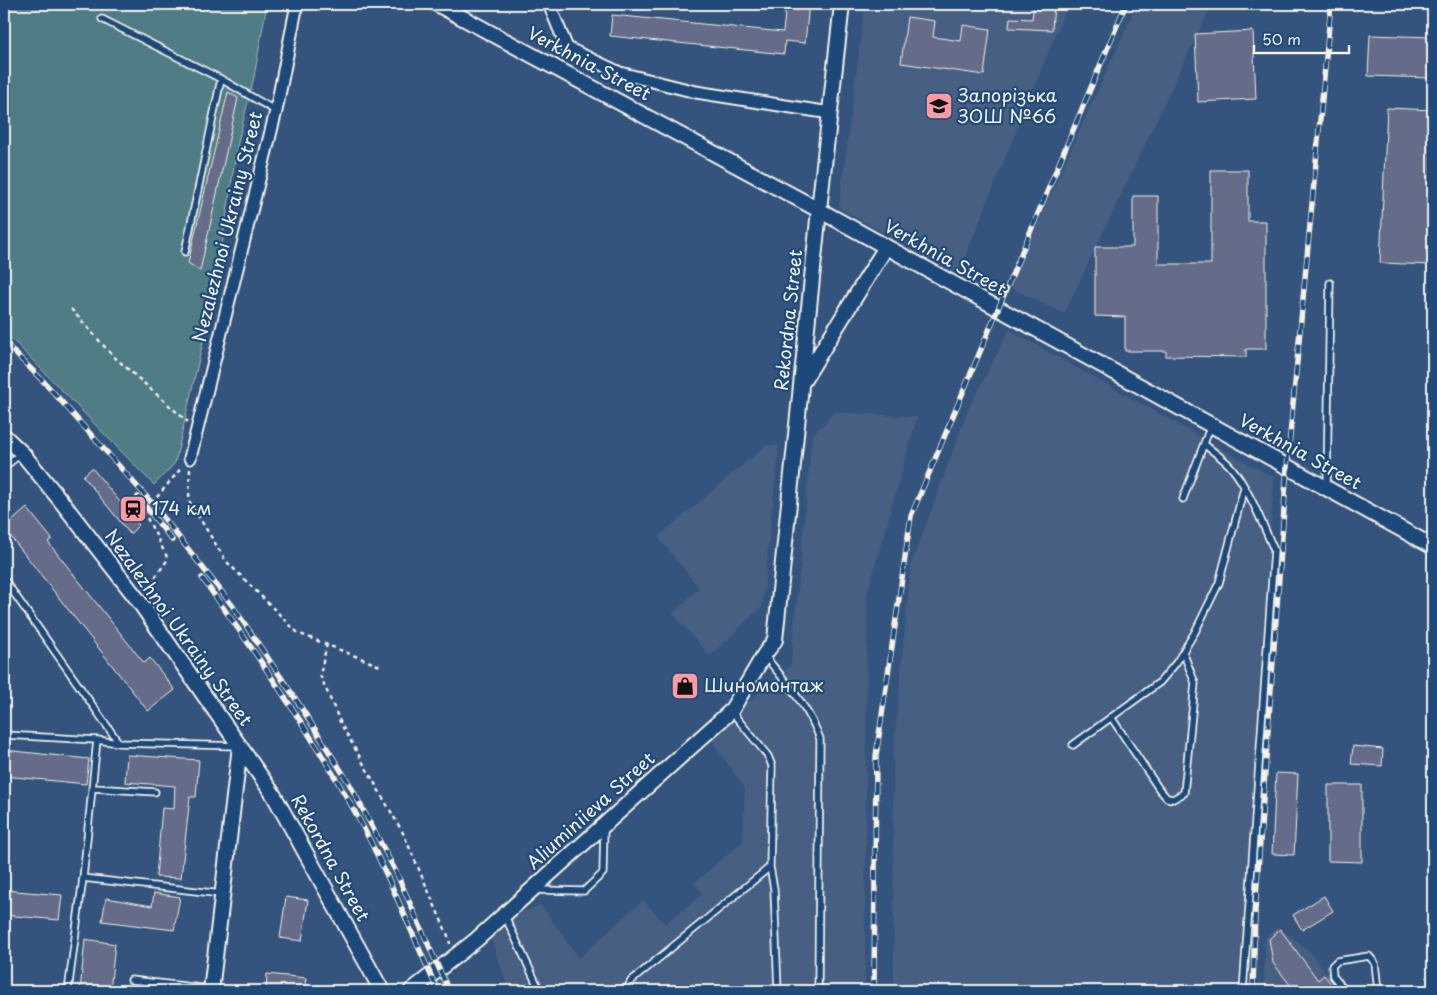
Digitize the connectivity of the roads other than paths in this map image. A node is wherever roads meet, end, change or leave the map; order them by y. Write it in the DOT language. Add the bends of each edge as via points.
graph roads {
  1 [pos="297,4"];
  2 [pos="437,4"];
  3 [pos="549,4"];
  4 [pos="842,4"];
  5 [pos="102,19"];
  6 [pos="222,80"];
  7 [pos="276,111"];
  8 [pos="830,113"];
  9 [pos="819,210"];
  10 [pos="886,246"];
  11 [pos="184,252"];
  12 [pos="1330,283"];
  13 [pos="802,384"];
  14 [pos="1211,425"];
  15 [pos="4,436"];
  16 [pos="1204,444"];
  17 [pos="22,453"];
  18 [pos="190,458"];
  19 [pos="4,467"];
  20 [pos="1244,488"];
  21 [pos="1327,489"];
  22 [pos="1183,499"];
  23 [pos="1433,545"];
  24 [pos="4,579"];
  25 [pos="775,640"];
  26 [pos="1183,652"];
  27 [pos="764,655"];
  28 [pos="731,711"];
  29 [pos="1111,717"];
  30 [pos="4,735"];
  31 [pos="97,740"];
  32 [pos="119,743"];
  33 [pos="1073,744"];
  34 [pos="240,746"];
  35 [pos="93,788"];
  36 [pos="155,792"];
  37 [pos="604,824"];
  38 [pos="770,867"];
  39 [pos="83,878"];
  40 [pos="531,890"];
  41 [pos="222,894"];
  42 [pos="504,914"];
  43 [pos="131,980"];
  44 [pos="211,990"];
  45 [pos="68,991"];
  46 [pos="382,991"];
  47 [pos="411,991"];
  48 [pos="540,991"];
  49 [pos="626,991"];
  50 [pos="778,991"];
  51 [pos="818,991"];
  52 [pos="1243,991"];
  53 [pos="1345,991"];
  54 [pos="1378,991"];
  1 -- 7 [label="street, Nezalezhnoi Ukrainy Street"];
  2 -- 9 [label="street, Verkhnia Street"];
  3 -- 8 [label="street" via="567,48 620,73 696,92"];
  4 -- 8 [label="street, Rekordna Street"];
  5 -- 6 [label="lane"];
  6 -- 7 [label="lane"];
  6 -- 11 [label="lane"];
  7 -- 18 [label="street, Nezalezhnoi Ukrainy Street"];
  8 -- 9 [label="street, Rekordna Street"];
  9 -- 10 [label="street, Verkhnia Street"];
  9 -- 13 [label="street, Rekordna Street"];
  10 -- 13 [label="street"];
  10 -- 14 [label="street, Verkhnia Street"];
  12 -- 21 [label="lane"];
  13 -- 25 [label="street, Rekordna Street"];
  14 -- 16 [label="lane"];
  14 -- 21 [label="street, Verkhnia Street"];
  15 -- 17 [label="street, Nezalezhnoi Ukrainy Street"];
  16 -- 20 [label="lane" via="1230,467"];
  16 -- 22 [label="lane"];
  17 -- 19 [label="lane"];
  17 -- 34 [label="street, Nezalezhnoi Ukrainy Street" via="138,600"];
  20 -- 26 [label="lane" via="1219,583"];
  20 -- 52 [label="lane" via="1274,550"];
  21 -- 23 [label="street, Verkhnia Street"];
  24 -- 32 [label="lane"];
  25 -- 27 [label="street, Aliuminiieva Street"];
  26 -- 29 [label="lane" via="1160,682"];
  26 -- 29 [label="lane" via="1195,682 1184,793 1173,800 1167,798"];
  27 -- 28 [label="street, Aliuminiieva Street"];
  27 -- 51 [label="lane" via="802,703 820,739"];
  28 -- 37 [label="street, Aliuminiieva Street"];
  28 -- 38 [label="lane" via="768,756 772,766"];
  29 -- 33 [label="lane"];
  30 -- 31 [label="lane"];
  31 -- 32 [label="lane"];
  31 -- 35 [label="lane"];
  32 -- 34 [label="lane"];
  34 -- 41 [label="street, Nezalezhnoi Ukrainy Street"];
  34 -- 46 [label="street, Rekordna Street" via="273,794"];
  35 -- 36 [label="lane"];
  35 -- 39 [label="lane"];
  37 -- 40 [label="street, Aliuminiieva Street"];
  37 -- 40 [label="lane" via="603,873 584,891"];
  38 -- 49 [label="lane" via="632,981"];
  38 -- 50 [label="lane" via="774,889"];
  39 -- 41 [label="lane"];
  39 -- 45 [label="lane"];
  40 -- 42 [label="street, Aliuminiieva Street"];
  41 -- 44 [label="street, Nezalezhnoi Ukrainy Street"];
  42 -- 47 [label="street, Aliuminiieva Street"];
  42 -- 48 [label="lane"];
  43 -- 44 [label="lane"];
  53 -- 54 [label="lane" via="1333,976 1332,966 1337,961 1369,956 1375,963"];
}
